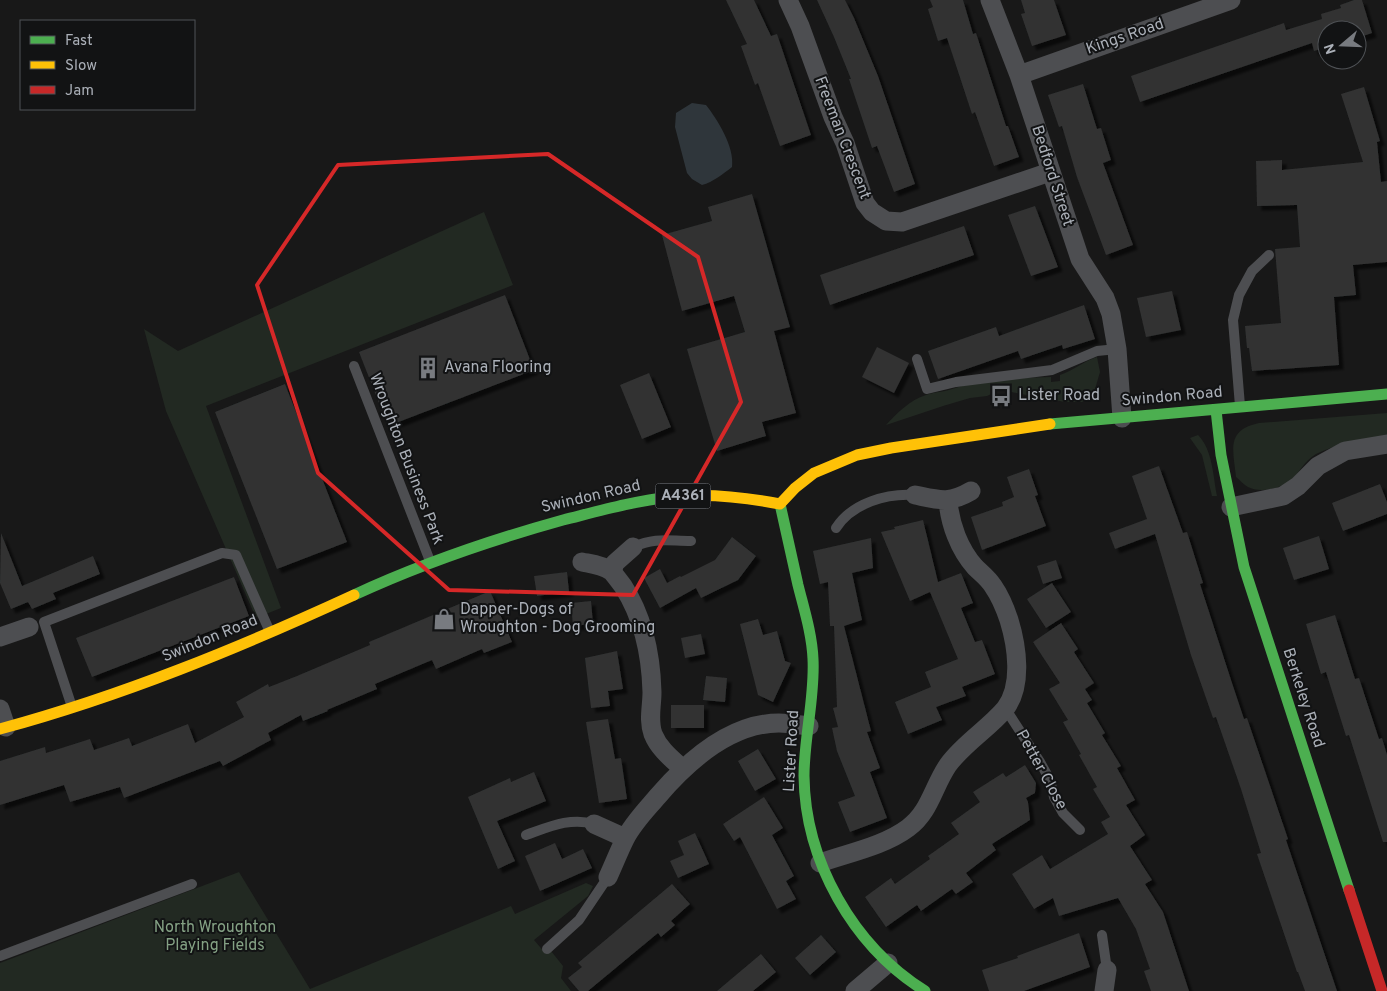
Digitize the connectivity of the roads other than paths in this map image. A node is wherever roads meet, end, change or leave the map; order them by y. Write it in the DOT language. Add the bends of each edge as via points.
graph roads {
  1 [pos="788,0"];
  2 [pos="990,0"];
  3 [pos="1231,0"];
  4 [pos="1204,4"];
  5 [pos="1019,74"];
  6 [pos="1050,172"];
  7 [pos="1268,255"];
  8 [pos="1117,349"];
  9 [pos="917,359"];
  10 [pos="354,366"];
  11 [pos="1387,394"];
  12 [pos="1240,407"];
  13 [pos="1216,410"];
  14 [pos="1122,418"];
  15 [pos="1387,444"];
  16 [pos="970,491"];
  17 [pos="916,495"];
  18 [pos="948,501"];
  19 [pos="780,504"];
  20 [pos="1231,507"];
  21 [pos="836,528"];
  22 [pos="691,541"];
  23 [pos="633,547"];
  24 [pos="430,562"];
  25 [pos="582,562"];
  26 [pos="612,572"];
  27 [pos="30,627"];
  28 [pos="270,633"];
  29 [pos="0,638"];
  30 [pos="72,708"];
  31 [pos="1005,708"];
  32 [pos="0,709"];
  33 [pos="809,726"];
  34 [pos="3,728"];
  35 [pos="683,769"];
  36 [pos="594,824"];
  37 [pos="1080,830"];
  38 [pos="526,835"];
  39 [pos="625,838"];
  40 [pos="820,863"];
  41 [pos="608,877"];
  42 [pos="192,884"];
  43 [pos="1102,935"];
  44 [pos="547,949"];
  45 [pos="0,956"];
  46 [pos="888,963"];
  47 [pos="1107,970"];
  48 [pos="855,991"];
  49 [pos="926,991"];
  50 [pos="1104,991"];
  51 [pos="1382,991"];
  1 -- 6 [label="street, Freeman Crescent" via="865,202 878,217 902,222"];
  2 -- 5 [label="street, Bedford Street"];
  3 -- 4 [label="street, Kings Road"];
  4 -- 5 [label="street, Kings Road"];
  5 -- 6 [label="street, Bedford Street"];
  6 -- 8 [label="street, Bedford Street" via="1080,259 1105,298"];
  7 -- 12 [label="lane" via="1252,271 1239,295 1233,320"];
  8 -- 9 [label="lane" via="1097,352 1052,370 956,382 927,389"];
  8 -- 14 [label="street, Bedford Street"];
  10 -- 24 [label="lane, Wroughton Business Park"];
  11 -- 12 [label="main road, Swindon Road"];
  12 -- 13 [label="main road, Swindon Road"];
  13 -- 14 [label="main road, Swindon Road"];
  13 -- 20 [label="main road, Berkeley Road"];
  14 -- 19 [label="main road, Swindon Road" via="1044,425 857,455 814,473"];
  15 -- 20 [label="street" via="1345,451 1326,460 1282,496"];
  16 -- 18 [label="street"];
  17 -- 18 [label="street"];
  17 -- 21 [label="lane" via="891,496 871,502 846,516"];
  18 -- 31 [label="street, Petter Close" via="956,536 968,557 1000,596 1013,634 1016,676"];
  19 -- 24 [label="main road, Swindon Road / A4361" via="725,496 660,498 608,508 505,536"];
  19 -- 33 [label="main road, Lister Road" via="812,642"];
  20 -- 51 [label="main road, Berkeley Road" via="1244,567"];
  22 -- 23 [label="lane" via="660,539"];
  23 -- 26 [label="street" via="615,563"];
  24 -- 28 [label="main road, Swindon Road / A4361"];
  25 -- 26 [label="street" via="597,564"];
  26 -- 35 [label="street" via="634,607 646,642 652,694 650,718 654,735 665,753"];
  27 -- 29 [label="street"];
  28 -- 30 [label="main road, Swindon Road / A4361"];
  28 -- 30 [label="lane" via="236,555 222,553 44,622"];
  30 -- 34 [label="main road, Swindon Road / A4361"];
  31 -- 37 [label="lane, Petter Close" via="1050,780 1054,797"];
  31 -- 40 [label="street, Petter Close" via="948,765 922,817 897,836"];
  32 -- 34 [label="street"];
  33 -- 35 [label="street" via="779,723 752,727 713,746"];
  33 -- 40 [label="main road, Lister Road" via="805,805"];
  35 -- 39 [label="street"];
  36 -- 38 [label="lane" via="583,821 560,823"];
  36 -- 39 [label="street"];
  39 -- 41 [label="street"];
  40 -- 46 [label="main road, Lister Road" via="842,908"];
  41 -- 44 [label="lane" via="578,920"];
  42 -- 45 [label="lane"];
  43 -- 47 [label="lane"];
  46 -- 48 [label="street"];
  46 -- 49 [label="main road, Lister Road"];
  47 -- 50 [label="street"];
}
